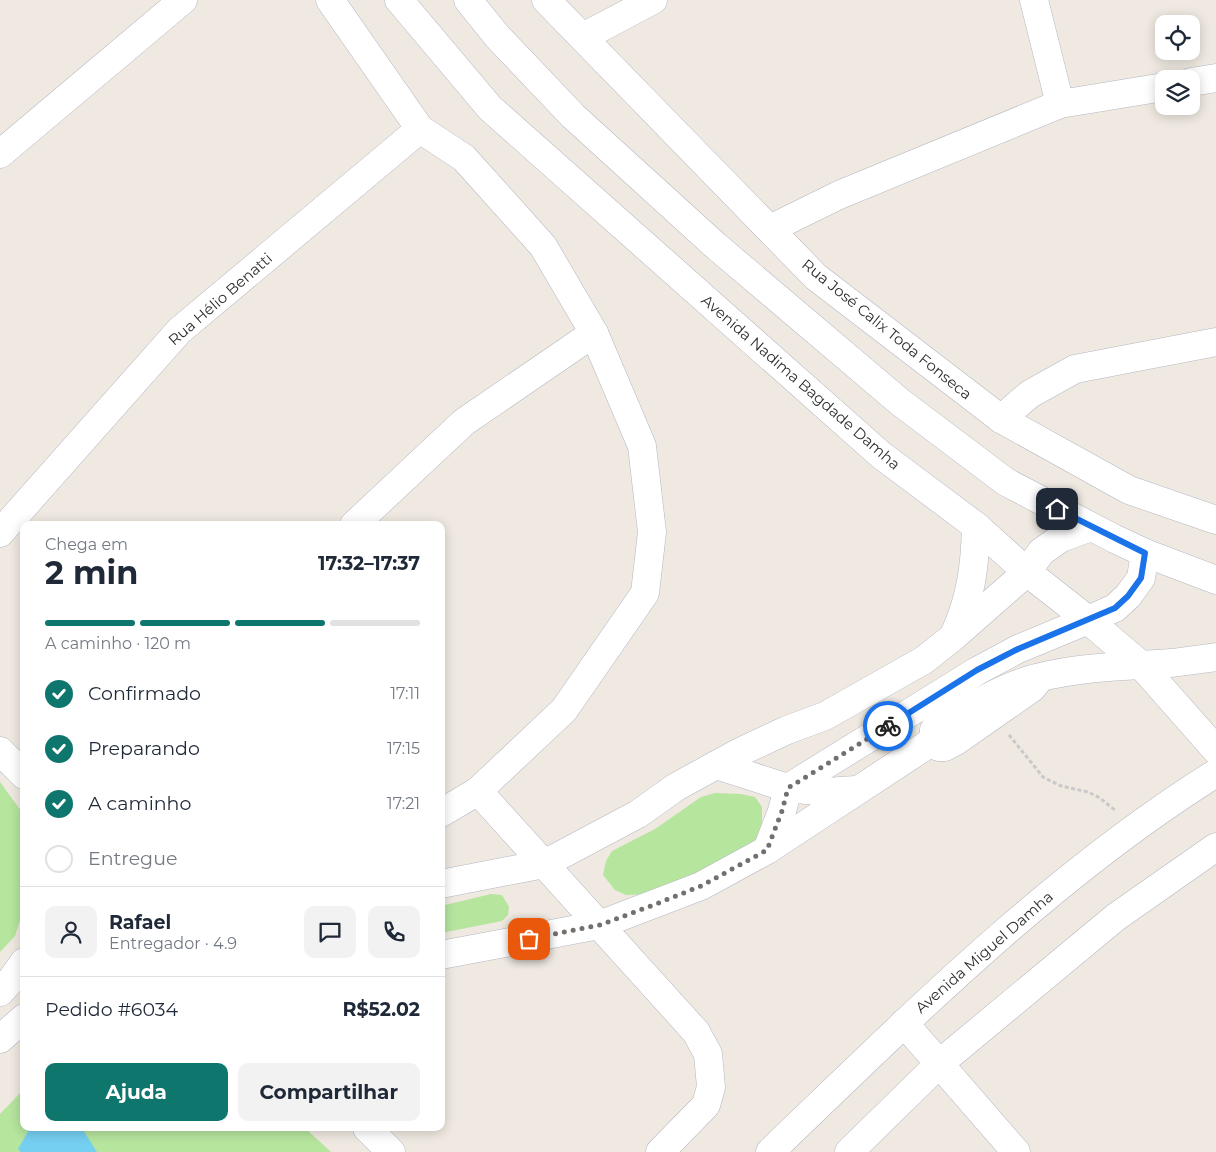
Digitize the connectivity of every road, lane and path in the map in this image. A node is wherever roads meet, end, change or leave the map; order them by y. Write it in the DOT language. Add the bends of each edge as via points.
graph roads {
  1 [pos="183,0"];
  2 [pos="330,0"];
  3 [pos="399,0"];
  4 [pos="468,0"];
  5 [pos="546,0"];
  6 [pos="653,0"];
  7 [pos="1034,0"];
  8 [pos="583,38"];
  9 [pos="1216,78"];
  10 [pos="1200,81"];
  11 [pos="1155,88"];
  12 [pos="1060,104"];
  13 [pos="420,129"];
  14 [pos="0,154"];
  15 [pos="770,229"];
  16 [pos="594,333"];
  17 [pos="1216,342"];
  18 [pos="1001,419"];
  19 [pos="1216,520"];
  20 [pos="358,521"];
  21 [pos="976,526"];
  22 [pos="1091,527"];
  23 [pos="0,533"];
  24 [pos="1145,553"];
  25 [pos="1027,572"];
  26 [pos="1216,580"];
  27 [pos="1088,620"];
  28 [pos="953,637"];
  29 [pos="1216,657"];
  30 [pos="1141,665"];
  31 [pos="977,670"];
  32 [pos="1041,677"];
  33 [pos="993,716"];
  34 [pos="933,741"];
  35 [pos="1216,750"];
  36 [pos="0,751"];
  37 [pos="716,765"];
  38 [pos="20,771"];
  39 [pos="1216,773"];
  40 [pos="788,788"];
  41 [pos="856,790"];
  42 [pos="478,791"];
  43 [pos="445,811"];
  44 [pos="1136,828"];
  45 [pos="1216,847"];
  46 [pos="767,850"];
  47 [pos="544,864"];
  48 [pos="445,883"];
  49 [pos="600,925"];
  50 [pos="445,954"];
  51 [pos="20,968"];
  52 [pos="0,992"];
  53 [pos="20,1022"];
  54 [pos="904,1023"];
  55 [pos="0,1039"];
  56 [pos="940,1063"];
  57 [pos="370,1131"];
  58 [pos="391,1152"];
  59 [pos="660,1152"];
  60 [pos="770,1152"];
  61 [pos="849,1152"];
  62 [pos="1016,1152"];
  1 -- 14 [label="street"];
  2 -- 13 [label="street"];
  3 -- 21 [label="street, Avenida Nadima Bagdade Damha" via="490,108 881,455"];
  4 -- 22 [label="street" via="497,36 573,116 716,246 900,402 1006,482"];
  5 -- 8 [label="street, Rua José Calix Toda Fonseca"];
  6 -- 8 [label="street"];
  7 -- 12 [label="street"];
  8 -- 15 [label="street, Rua José Calix Toda Fonseca"];
  9 -- 10 [label="street"];
  11 -- 12 [label="street"];
  12 -- 15 [label="street" via="839,195"];
  13 -- 16 [label="street" via="464,158 543,246"];
  13 -- 23 [label="street, Rua Hélio Benatti" via="178,332"];
  15 -- 18 [label="street, Rua José Calix Toda Fonseca" via="816,277"];
  16 -- 20 [label="street" via="464,422"];
  16 -- 42 [label="street" via="642,446 652,532 645,593 564,710"];
  17 -- 18 [label="street" via="1075,369 1030,394"];
  18 -- 19 [label="street, Rua José Calix Toda Fonseca" via="1129,490"];
  21 -- 25 [label="street, Avenida Nadima Bagdade Damha"];
  21 -- 28 [label="street" via="970,591"];
  22 -- 24 [label="street"];
  22 -- 25 [label="street" via="1061,538 1041,552"];
  24 -- 26 [label="street"];
  24 -- 27 [label="street" via="1141,578 1128,596 1115,608"];
  25 -- 27 [label="street, Avenida Nadima Bagdade Damha"];
  25 -- 28 [label="street"];
  27 -- 30 [label="street, Avenida Nadima Bagdade Damha"];
  27 -- 31 [label="street"];
  28 -- 31 [label="street"];
  28 -- 37 [label="street" via="924,660 825,716 764,740"];
  29 -- 30 [label="street"];
  30 -- 32 [label="street"];
  30 -- 35 [label="street, Avenida Nadima Bagdade Damha"];
  31 -- 40 [label="street"];
  32 -- 33 [label="street" via="1032,688"];
  32 -- 34 [label="street" via="1007,689 958,713 934,730"];
  33 -- 34 [label="street" via="945,747 939,747"];
  33 -- 44 [label="path" via="1043,777 1100,798"];
  34 -- 41 [label="street"];
  36 -- 38 [label="street"];
  37 -- 40 [label="street"];
  37 -- 47 [label="street" via="676,787 638,814"];
  39 -- 44 [label="street, Avenida Miguel Damha" via="1162,807"];
  40 -- 41 [label="street" via="826,792"];
  40 -- 46 [label="street"];
  41 -- 46 [label="street"];
  42 -- 43 [label="street"];
  42 -- 47 [label="street"];
  44 -- 54 [label="street, Avenida Miguel Damha" via="1069,878"];
  45 -- 56 [label="street" via="1116,917"];
  46 -- 49 [label="street" via="701,886"];
  47 -- 48 [label="street"];
  47 -- 49 [label="street"];
  49 -- 50 [label="street"];
  49 -- 59 [label="street" via="696,1032 708,1054 711,1087 706,1105"];
  51 -- 52 [label="street"];
  53 -- 55 [label="street"];
  54 -- 56 [label="street"];
  54 -- 60 [label="street, Avenida Miguel Damha"];
  56 -- 61 [label="street"];
  56 -- 62 [label="street"];
  57 -- 58 [label="street"];
}
